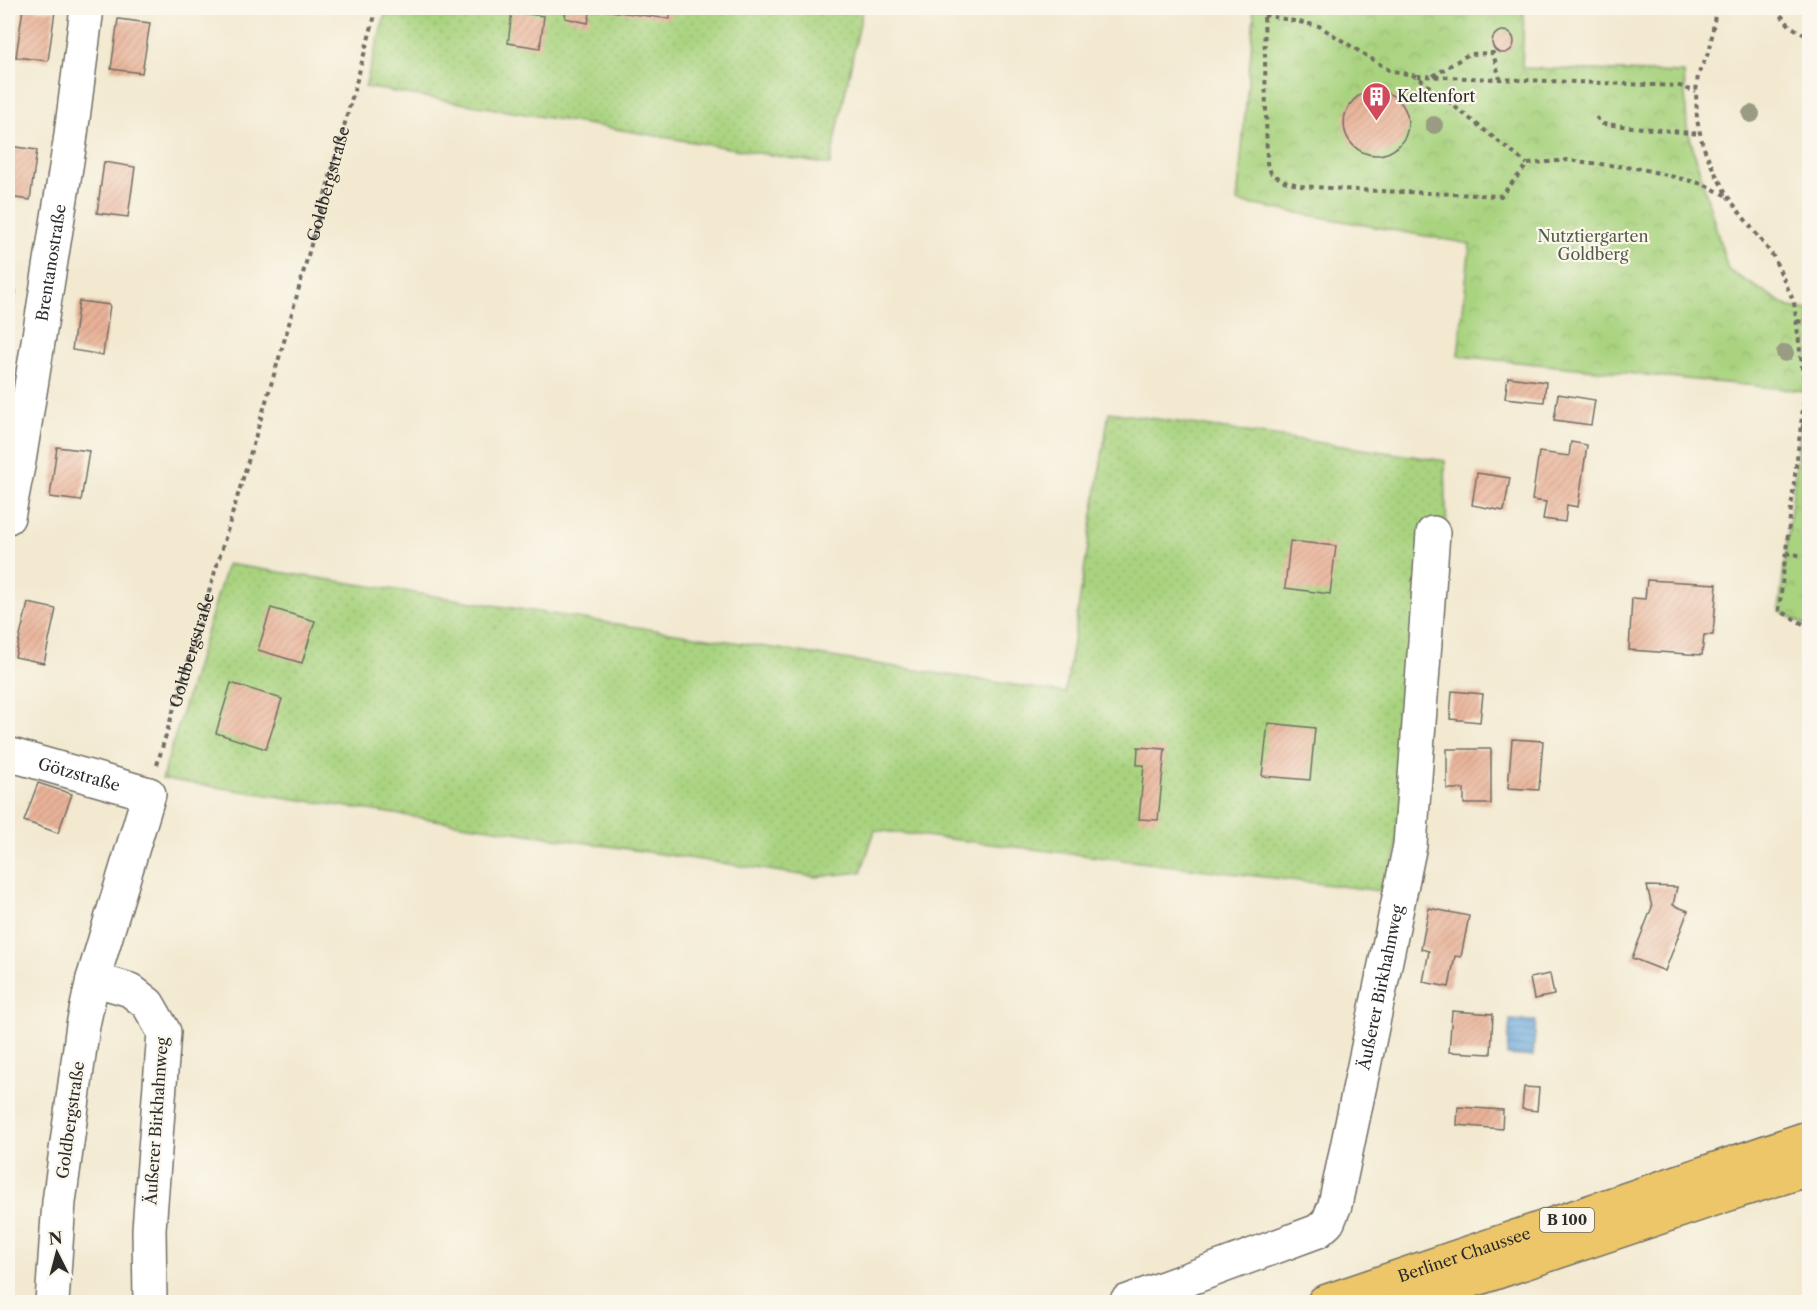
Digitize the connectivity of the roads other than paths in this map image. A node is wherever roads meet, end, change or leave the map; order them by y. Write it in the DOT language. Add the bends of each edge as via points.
graph roads {
  1 [pos="87,8"];
  2 [pos="8,517"];
  3 [pos="1433,532"];
  4 [pos="8,753"];
  5 [pos="149,794"];
  6 [pos="93,979"];
  7 [pos="1809,1137"];
  8 [pos="1809,1169"];
  9 [pos="52,1302"];
  10 [pos="150,1302"];
  11 [pos="1126,1302"];
  12 [pos="1324,1302"];
  13 [pos="1408,1302"];
  1 -- 2 [label="street, Brentanostraße" via="68,154"];
  3 -- 11 [label="street, Äußerer Birkhahnweg" via="1410,845 1335,1205 1328,1222 1318,1232"];
  4 -- 5 [label="street, Götzstraße"];
  5 -- 6 [label="street, Goldbergstraße"];
  6 -- 9 [label="street, Goldbergstraße" via="82,1025 59,1202"];
  6 -- 10 [label="street, Äußerer Birkhahnweg" via="130,990 148,1004 164,1032 149,1228"];
  7 -- 12 [label="highway, Berliner Chaussee / B 100"];
  8 -- 13 [label="highway, Berliner Chaussee / B 100"];
}
